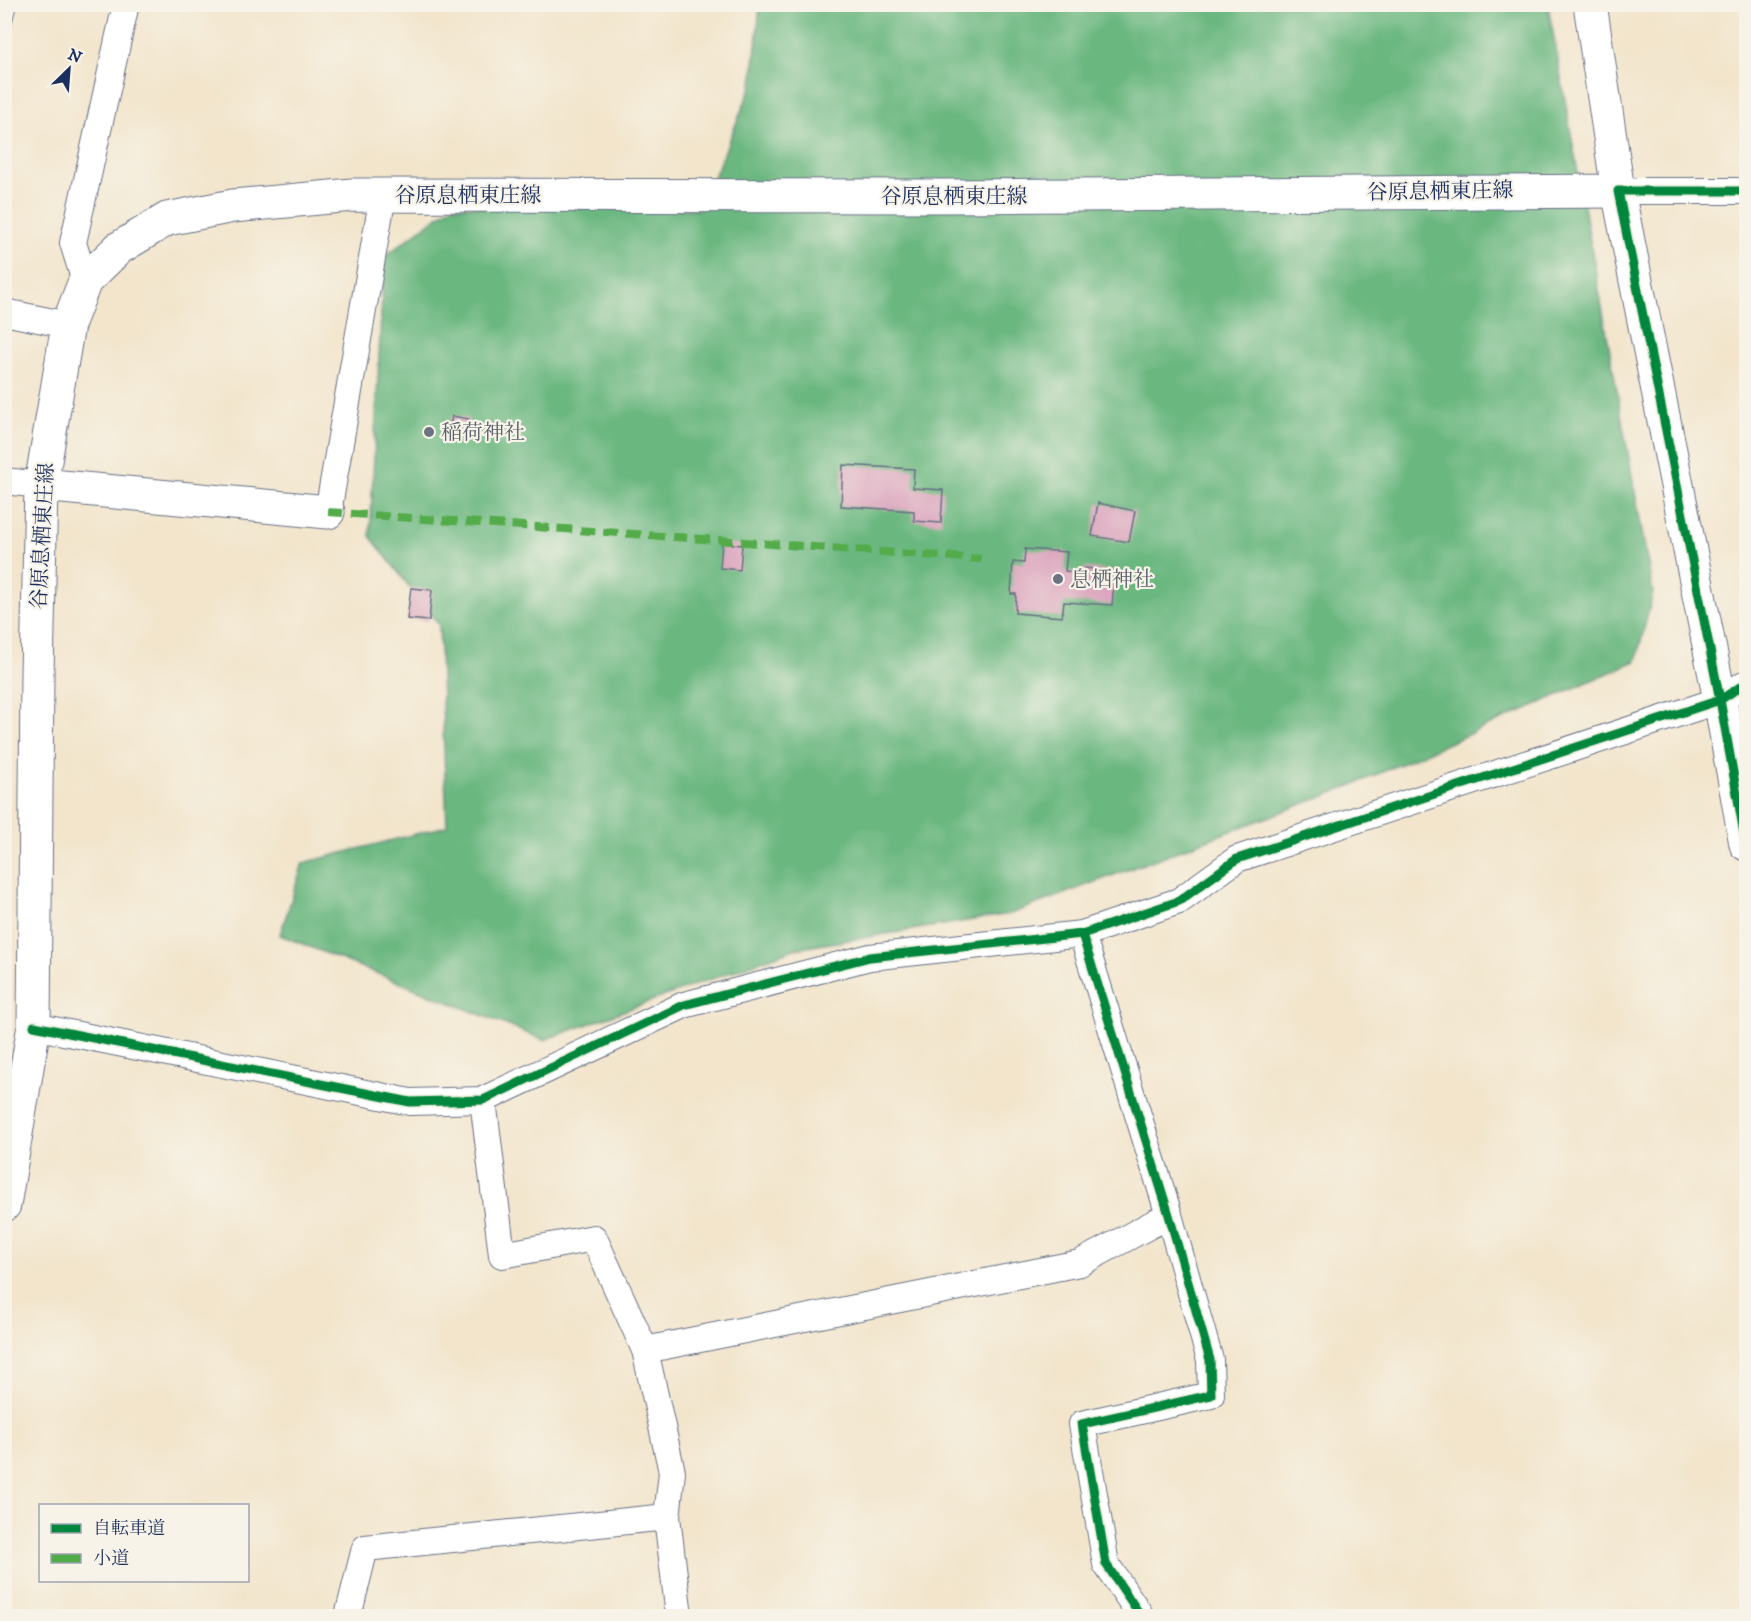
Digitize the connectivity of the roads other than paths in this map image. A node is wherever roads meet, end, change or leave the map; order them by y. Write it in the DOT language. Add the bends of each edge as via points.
graph roads {
  1 [pos="10,4"];
  2 [pos="126,4"];
  3 [pos="1590,4"];
  4 [pos="4,28"];
  5 [pos="1618,191"];
  6 [pos="1746,191"];
  7 [pos="383,195"];
  8 [pos="85,281"];
  9 [pos="4,312"];
  10 [pos="68,326"];
  11 [pos="4,481"];
  12 [pos="41,485"];
  13 [pos="328,512"];
  14 [pos="1746,683"];
  15 [pos="1720,700"];
  16 [pos="1746,844"];
  17 [pos="1082,934"];
  18 [pos="34,1026"];
  19 [pos="483,1100"];
  20 [pos="4,1205"];
  21 [pos="1169,1215"];
  22 [pos="645,1350"];
  23 [pos="667,1517"];
  24 [pos="348,1617"];
  25 [pos="680,1617"];
  26 [pos="1141,1617"];
  1 -- 4 [label="lane"];
  2 -- 8 [label="street" via="73,243"];
  3 -- 5 [label="main road"];
  5 -- 6 [label="street"];
  5 -- 7 [label="main road, 谷原息栖東庄線"];
  5 -- 15 [label="main road"];
  7 -- 8 [label="main road, 谷原息栖東庄線" via="233,206 167,219 119,248"];
  7 -- 13 [label="street"];
  8 -- 10 [label="main road, 谷原息栖東庄線"];
  9 -- 10 [label="street"];
  10 -- 12 [label="main road, 谷原息栖東庄線"];
  11 -- 12 [label="street"];
  12 -- 13 [label="main road"];
  12 -- 18 [label="main road, 谷原息栖東庄線"];
  14 -- 15 [label="street"];
  15 -- 16 [label="main road"];
  15 -- 17 [label="street" via="1237,859 1179,901"];
  17 -- 19 [label="street" via="870,957 684,1005"];
  17 -- 21 [label="street"];
  18 -- 19 [label="street" via="410,1102"];
  18 -- 20 [label="main road, 谷原息栖東庄線"];
  19 -- 22 [label="street" via="502,1255 594,1238"];
  21 -- 22 [label="street" via="1080,1263"];
  21 -- 26 [label="street" via="1210,1360 1211,1395 1082,1424 1106,1564"];
  22 -- 23 [label="street" via="672,1472"];
  23 -- 24 [label="street" via="365,1548"];
  23 -- 25 [label="street"];
}
